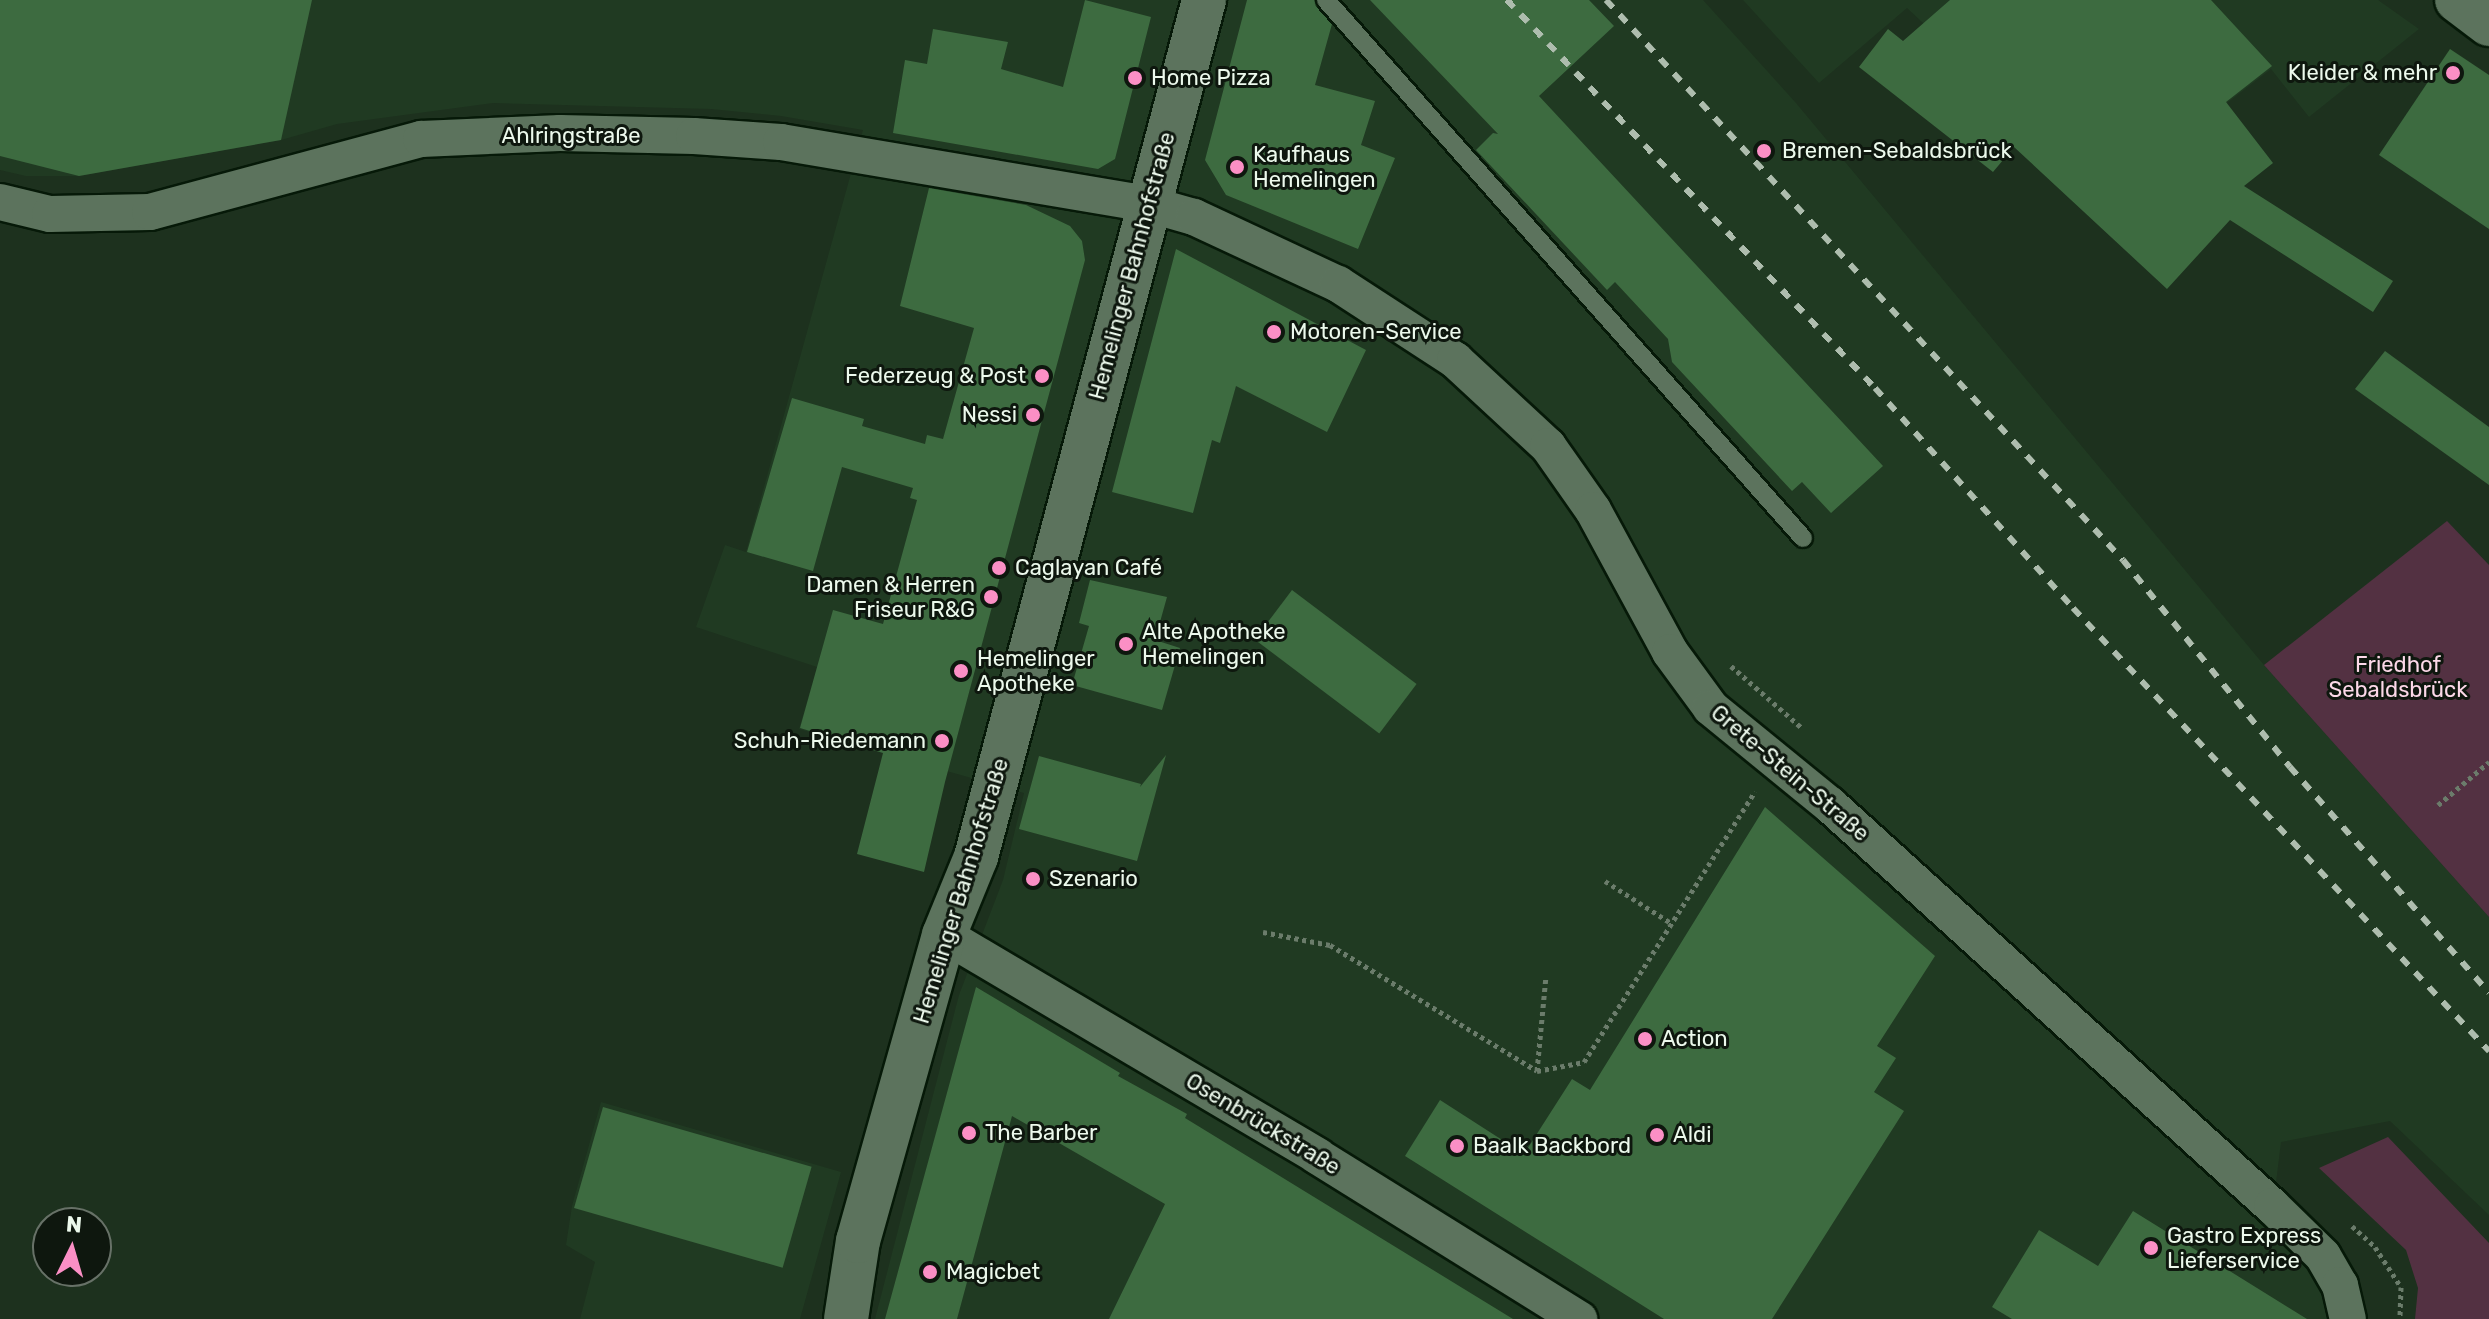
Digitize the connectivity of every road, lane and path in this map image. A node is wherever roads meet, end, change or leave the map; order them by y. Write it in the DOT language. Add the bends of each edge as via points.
graph roads {
  1 [pos="1204,0"];
  2 [pos="1326,0"];
  3 [pos="2457,0"];
  4 [pos="2489,24"];
  5 [pos="0,202"];
  6 [pos="1148,204"];
  7 [pos="1803,538"];
  8 [pos="1775,761"];
  9 [pos="2489,762"];
  10 [pos="2438,805"];
  11 [pos="1605,881"];
  12 [pos="1671,923"];
  13 [pos="1263,932"];
  14 [pos="944,935"];
  15 [pos="1546,976"];
  16 [pos="1537,1071"];
  17 [pos="846,1319"];
  18 [pos="1579,1319"];
  19 [pos="2348,1319"];
  1 -- 6 [label="street, Hemelinger Bahnhofstraße"];
  2 -- 7 [label="lane"];
  3 -- 4 [label="street"];
  5 -- 6 [label="street, Ahlringstraße" via="50,214 150,212 421,139 560,133 781,142"];
  6 -- 8 [label="street, Grete-Stein-Straße" via="1194,217 1338,284 1455,360 1548,446 1593,510 1670,652 1711,708"];
  6 -- 14 [label="street, Hemelinger Bahnhofstraße" via="976,857"];
  8 -- 12 [label="path"];
  8 -- 19 [label="street, Grete-Stein-Straße" via="2272,1206 2323,1256 2340,1285"];
  9 -- 10 [label="path"];
  11 -- 12 [label="path"];
  12 -- 16 [label="path" via="1584,1062"];
  13 -- 16 [label="path" via="1330,945"];
  14 -- 17 [label="street, Hemelinger Bahnhofstraße" via="858,1241"];
  14 -- 18 [label="street, Osenbrückstraße"];
  15 -- 16 [label="path"];
}
